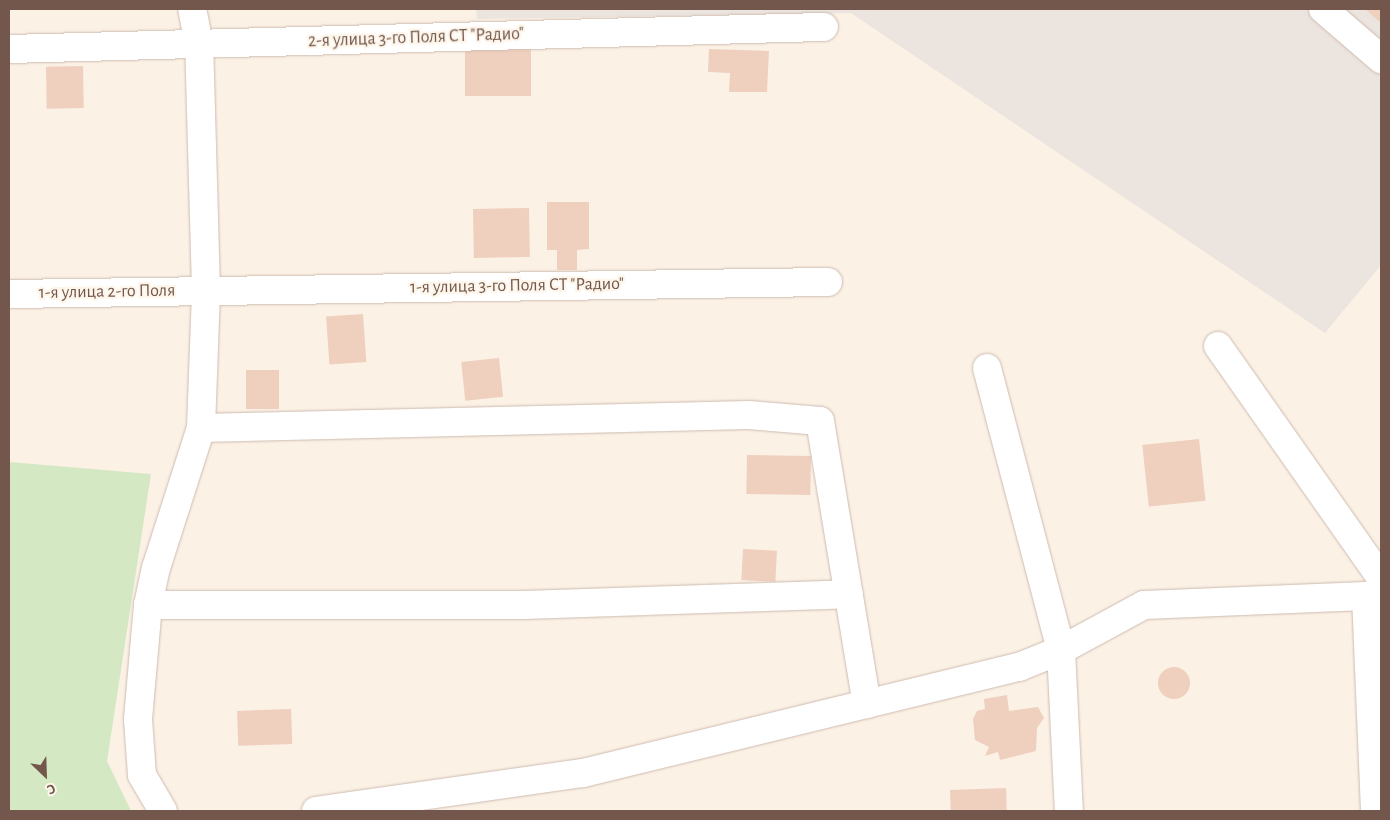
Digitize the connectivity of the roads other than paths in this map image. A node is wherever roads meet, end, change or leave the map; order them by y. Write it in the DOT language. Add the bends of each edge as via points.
graph roads {
  1 [pos="192,9"];
  2 [pos="1323,9"];
  3 [pos="824,27"];
  4 [pos="199,44"];
  5 [pos="9,49"];
  6 [pos="1381,60"];
  7 [pos="828,282"];
  8 [pos="206,290"];
  9 [pos="9,294"];
  10 [pos="1218,346"];
  11 [pos="988,368"];
  12 [pos="201,428"];
  13 [pos="1376,589"];
  14 [pos="849,594"];
  15 [pos="148,605"];
  16 [pos="1060,650"];
  17 [pos="867,704"];
  18 [pos="163,811"];
  19 [pos="316,811"];
  20 [pos="1069,811"];
  21 [pos="1375,811"];
  1 -- 4 [label="street"];
  2 -- 6 [label="street"];
  3 -- 4 [label="street, 2-я улица 3-го Поля СТ \"Радио\""];
  4 -- 5 [label="street, 2-я улица 3-го Поля СТ \"Радио\""];
  4 -- 8 [label="street"];
  7 -- 8 [label="street, 1-я улица 3-го Поля СТ \"Радио\""];
  8 -- 9 [label="street, 1-я улица 2-го Поля"];
  8 -- 12 [label="street"];
  10 -- 13 [label="street"];
  11 -- 16 [label="street"];
  12 -- 14 [label="street" via="749,415 820,421"];
  12 -- 15 [label="street" via="156,568"];
  13 -- 16 [label="street" via="1144,605"];
  13 -- 21 [label="street"];
  14 -- 15 [label="street" via="524,604"];
  14 -- 17 [label="street"];
  15 -- 18 [label="street" via="138,719 142,775"];
  16 -- 17 [label="street" via="1018,667"];
  16 -- 20 [label="street"];
  17 -- 19 [label="street" via="583,773"];
}
